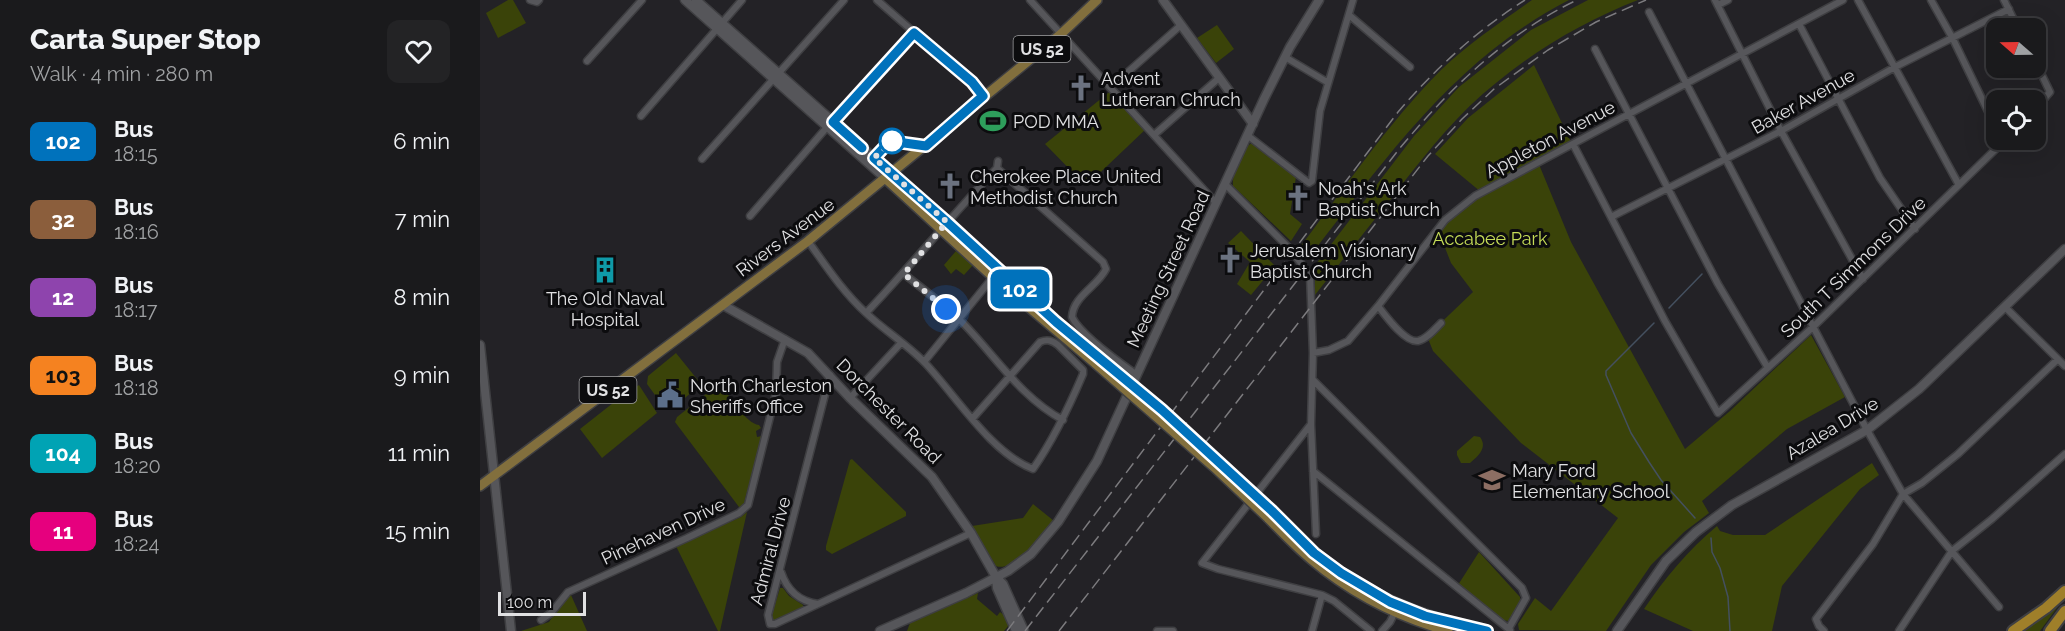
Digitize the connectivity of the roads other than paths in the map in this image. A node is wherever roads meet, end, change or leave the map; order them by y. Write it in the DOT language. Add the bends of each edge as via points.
graph roads {
  1 [pos="530,0"];
  2 [pos="539,0"];
  3 [pos="642,0"];
  4 [pos="685,0"];
  5 [pos="696,0"];
  6 [pos="742,0"];
  7 [pos="844,0"];
  8 [pos="877,0"];
  9 [pos="1030,0"];
  10 [pos="1097,0"];
  11 [pos="1163,0"];
  12 [pos="1319,0"];
  13 [pos="1353,0"];
  14 [pos="1728,0"];
  15 [pos="1843,0"];
  16 [pos="1858,0"];
  17 [pos="1931,0"];
  18 [pos="2004,0"];
  19 [pos="1717,2"];
  20 [pos="2009,9"];
  21 [pos="1650,12"];
  22 [pos="1349,15"];
  23 [pos="2013,18"];
  24 [pos="1799,24"];
  25 [pos="1181,25"];
  26 [pos="720,26"];
  27 [pos="914,33"];
  28 [pos="1061,34"];
  29 [pos="1953,39"];
  30 [pos="1595,49"];
  31 [pos="1742,54"];
  32 [pos="1285,57"];
  33 [pos="587,61"];
  34 [pos="1410,67"];
  35 [pos="1895,67"];
  36 [pos="775,76"];
  37 [pos="1219,78"];
  38 [pos="2043,78"];
  39 [pos="1327,82"];
  40 [pos="1685,83"];
  41 [pos="1111,87"];
  42 [pos="983,96"];
  43 [pos="2046,97"];
  44 [pos="1837,99"];
  45 [pos="1986,107"];
  46 [pos="1628,113"];
  47 [pos="641,116"];
  48 [pos="830,124"];
  49 [pos="1253,124"];
  50 [pos="1782,131"];
  51 [pos="1154,135"];
  52 [pos="1248,135"];
  53 [pos="1573,144"];
  54 [pos="1993,150"];
  55 [pos="702,159"];
  56 [pos="1725,159"];
  57 [pos="889,177"];
  58 [pos="1225,184"];
  59 [pos="1959,185"];
  60 [pos="1667,188"];
  61 [pos="1216,203"];
  62 [pos="750,216"];
  63 [pos="1611,217"];
  64 [pos="944,225"];
  65 [pos="1915,229"];
  66 [pos="808,241"];
  67 [pos="2065,249"];
  68 [pos="904,274"];
  69 [pos="993,278"];
  70 [pos="1863,279"];
  71 [pos="723,305"];
  72 [pos="1378,306"];
  73 [pos="2005,307"];
  74 [pos="866,313"];
  75 [pos="960,320"];
  76 [pos="1442,323"];
  77 [pos="1813,327"];
  78 [pos="785,339"];
  79 [pos="901,343"];
  80 [pos="480,345"];
  81 [pos="1313,353"];
  82 [pos="2058,359"];
  83 [pos="1098,361"];
  84 [pos="924,362"];
  85 [pos="2065,366"];
  86 [pos="1768,368"];
  87 [pos="830,375"];
  88 [pos="1137,375"];
  89 [pos="1011,376"];
  90 [pos="1312,380"];
  91 [pos="850,398"];
  92 [pos="973,418"];
  93 [pos="484,419"];
  94 [pos="1063,420"];
  95 [pos="1311,424"];
  96 [pos="1867,430"];
  97 [pos="2065,454"];
  98 [pos="1313,471"];
  99 [pos="494,476"];
  100 [pos="480,486"];
  101 [pos="1903,494"];
  102 [pos="1270,514"];
  103 [pos="971,533"];
  104 [pos="1316,534"];
  105 [pos="1952,551"];
  106 [pos="780,571"];
  107 [pos="996,577"];
  108 [pos="2065,591"];
  109 [pos="1322,595"];
  110 [pos="819,604"];
  111 [pos="1999,607"];
  112 [pos="2065,611"];
  113 [pos="1395,612"];
  114 [pos="541,620"];
  115 [pos="1509,630"];
  116 [pos="511,631"];
  117 [pos="880,631"];
  118 [pos="1016,631"];
  119 [pos="1024,631"];
  120 [pos="1158,631"];
  121 [pos="1173,631"];
  122 [pos="1312,631"];
  123 [pos="1371,631"];
  124 [pos="1382,631"];
  125 [pos="1448,631"];
  126 [pos="1487,631"];
  127 [pos="1617,631"];
  128 [pos="1824,631"];
  129 [pos="1899,631"];
  130 [pos="2013,631"];
  131 [pos="2050,631"];
  1 -- 2 [label="street"];
  3 -- 33 [label="street"];
  4 -- 26 [label="street"];
  5 -- 26 [label="street"];
  6 -- 26 [label="street"];
  7 -- 36 [label="street"];
  8 -- 27 [label="street"];
  9 -- 28 [label="street"];
  10 -- 28 [label="main road, Rivers Avenue / US 52"];
  11 -- 25 [label="street"];
  12 -- 32 [label="street, Meeting Street Road"];
  13 -- 22 [label="street"];
  14 -- 19 [label="street"];
  15 -- 24 [label="street, Appleton Avenue"];
  16 -- 35 [label="street"];
  17 -- 29 [label="street"];
  18 -- 20 [label="street"];
  19 -- 31 [label="street"];
  20 -- 23 [label="street"];
  20 -- 29 [label="street, Baker Avenue"];
  21 -- 40 [label="street"];
  22 -- 34 [label="street"];
  22 -- 39 [label="street"];
  24 -- 31 [label="street, Appleton Avenue"];
  24 -- 44 [label="street"];
  25 -- 37 [label="street"];
  25 -- 41 [label="street"];
  26 -- 36 [label="street"];
  26 -- 47 [label="street"];
  27 -- 42 [label="street"];
  27 -- 48 [label="street"];
  28 -- 41 [label="street"];
  28 -- 42 [label="main road, Rivers Avenue / US 52"];
  29 -- 35 [label="street, Baker Avenue"];
  29 -- 45 [label="street"];
  30 -- 46 [label="street"];
  31 -- 40 [label="street, Appleton Avenue"];
  31 -- 50 [label="street"];
  32 -- 39 [label="street"];
  32 -- 49 [label="street, Meeting Street Road"];
  35 -- 44 [label="street, Baker Avenue"];
  35 -- 59 [label="street"];
  36 -- 48 [label="street"];
  36 -- 55 [label="street"];
  37 -- 49 [label="street"];
  37 -- 51 [label="street"];
  38 -- 43 [label="street" via="2050,92"];
  39 -- 52 [label="street" via="1312,181 1308,183"];
  40 -- 46 [label="street, Appleton Avenue"];
  40 -- 56 [label="street"];
  41 -- 51 [label="street"];
  42 -- 57 [label="main road, Rivers Avenue / US 52"];
  44 -- 50 [label="street, Baker Avenue"];
  44 -- 65 [label="street" via="1880,178"];
  46 -- 53 [label="street, Appleton Avenue"];
  46 -- 60 [label="street"];
  48 -- 57 [label="street"];
  48 -- 62 [label="street"];
  49 -- 52 [label="street, Meeting Street Road"];
  50 -- 56 [label="street, Baker Avenue"];
  50 -- 70 [label="street"];
  51 -- 61 [label="street"];
  52 -- 58 [label="street, Meeting Street Road"];
  53 -- 63 [label="street"];
  53 -- 72 [label="street, Appleton Avenue" via="1456,210"];
  54 -- 59 [label="street, South T Simmons Drive"];
  56 -- 60 [label="street, Baker Avenue"];
  56 -- 77 [label="street"];
  57 -- 64 [label="main road"];
  57 -- 66 [label="main road, Rivers Avenue / US 52"];
  58 -- 61 [label="street, Meeting Street Road"];
  58 -- 81 [label="street" via="1290,249 1310,275"];
  59 -- 65 [label="street, South T Simmons Drive"];
  60 -- 63 [label="street, Baker Avenue"];
  60 -- 86 [label="street"];
  61 -- 88 [label="street, Meeting Street Road"];
  63 -- 86 [label="street, South T Simmons Drive" via="1718,413"];
  64 -- 68 [label="street"];
  64 -- 69 [label="main road"];
  64 -- 83 [label="main road"];
  64 -- 88 [label="street" via="998,164 1103,262 1106,269 1074,306 1072,317"];
  65 -- 70 [label="street, South T Simmons Drive"];
  66 -- 71 [label="main road, Rivers Avenue / US 52"];
  66 -- 74 [label="street" via="841,287"];
  67 -- 73 [label="street, Azalea Drive"];
  68 -- 74 [label="street"];
  68 -- 75 [label="street"];
  69 -- 75 [label="street"];
  69 -- 83 [label="main road"];
  70 -- 77 [label="street, South T Simmons Drive"];
  71 -- 78 [label="street, Dorchester Road"];
  71 -- 99 [label="main road, Rivers Avenue / US 52"];
  72 -- 76 [label="street" via="1405,337 1413,340 1427,336"];
  72 -- 81 [label="street, Appleton Avenue" via="1348,341"];
  73 -- 82 [label="street"];
  73 -- 96 [label="street, Azalea Drive" via="1919,389"];
  74 -- 79 [label="street"];
  75 -- 84 [label="street"];
  75 -- 89 [label="street"];
  77 -- 86 [label="street, South T Simmons Drive"];
  77 -- 96 [label="street"];
  78 -- 87 [label="street, Dorchester Road" via="807,352"];
  78 -- 114 [label="street, Pinehaven Drive" via="748,505 739,513 568,592"];
  79 -- 84 [label="street"];
  79 -- 91 [label="street"];
  80 -- 93 [label="street"];
  81 -- 90 [label="street"];
  82 -- 85 [label="street"];
  82 -- 101 [label="street" via="1958,454"];
  83 -- 102 [label="main road, bridge" via="1162,410"];
  84 -- 92 [label="street"];
  87 -- 91 [label="street, Dorchester Road"];
  87 -- 106 [label="street, Admiral Drive"];
  88 -- 107 [label="street, Meeting Street Road" via="1096,461 1058,522 1031,554"];
  89 -- 92 [label="street"];
  89 -- 94 [label="street" via="1049,413"];
  89 -- 94 [label="street" via="1040,342 1053,341 1058,345 1082,367 1083,374"];
  90 -- 95 [label="street"];
  90 -- 115 [label="street" via="1522,588 1526,598"];
  91 -- 103 [label="street, Dorchester Road" via="932,477"];
  92 -- 94 [label="street" via="1020,464 1033,469"];
  93 -- 99 [label="street"];
  95 -- 98 [label="street"];
  95 -- 109 [label="street" via="1202,563"];
  96 -- 101 [label="street"];
  96 -- 127 [label="street, Azalea Drive" via="1732,505 1696,532 1666,561"];
  97 -- 105 [label="street"];
  98 -- 104 [label="street"];
  98 -- 115 [label="street"];
  99 -- 100 [label="main road, Rivers Avenue / US 52"];
  99 -- 116 [label="street"];
  101 -- 105 [label="street"];
  101 -- 128 [label="street" via="1873,544 1816,619"];
  102 -- 113 [label="main road" via="1312,560"];
  102 -- 126 [label="main road" via="1341,573 1390,602 1425,616"];
  103 -- 107 [label="street, Dorchester Road"];
  103 -- 110 [label="street, Admiral Drive"];
  105 -- 111 [label="street"];
  105 -- 129 [label="street"];
  106 -- 110 [label="street" via="791,592 805,602"];
  106 -- 110 [label="street, Admiral Drive" via="768,615 770,624"];
  107 -- 117 [label="street, Meeting Street Road"];
  107 -- 118 [label="street, Dorchester Road"];
  107 -- 119 [label="street, Dorchester Road"];
  108 -- 130 [label="highway"];
  109 -- 122 [label="street"];
  109 -- 123 [label="street"];
  112 -- 131 [label="highway"];
  113 -- 124 [label="street"];
  113 -- 125 [label="main road"];
  120 -- 121 [label="street"];
}
